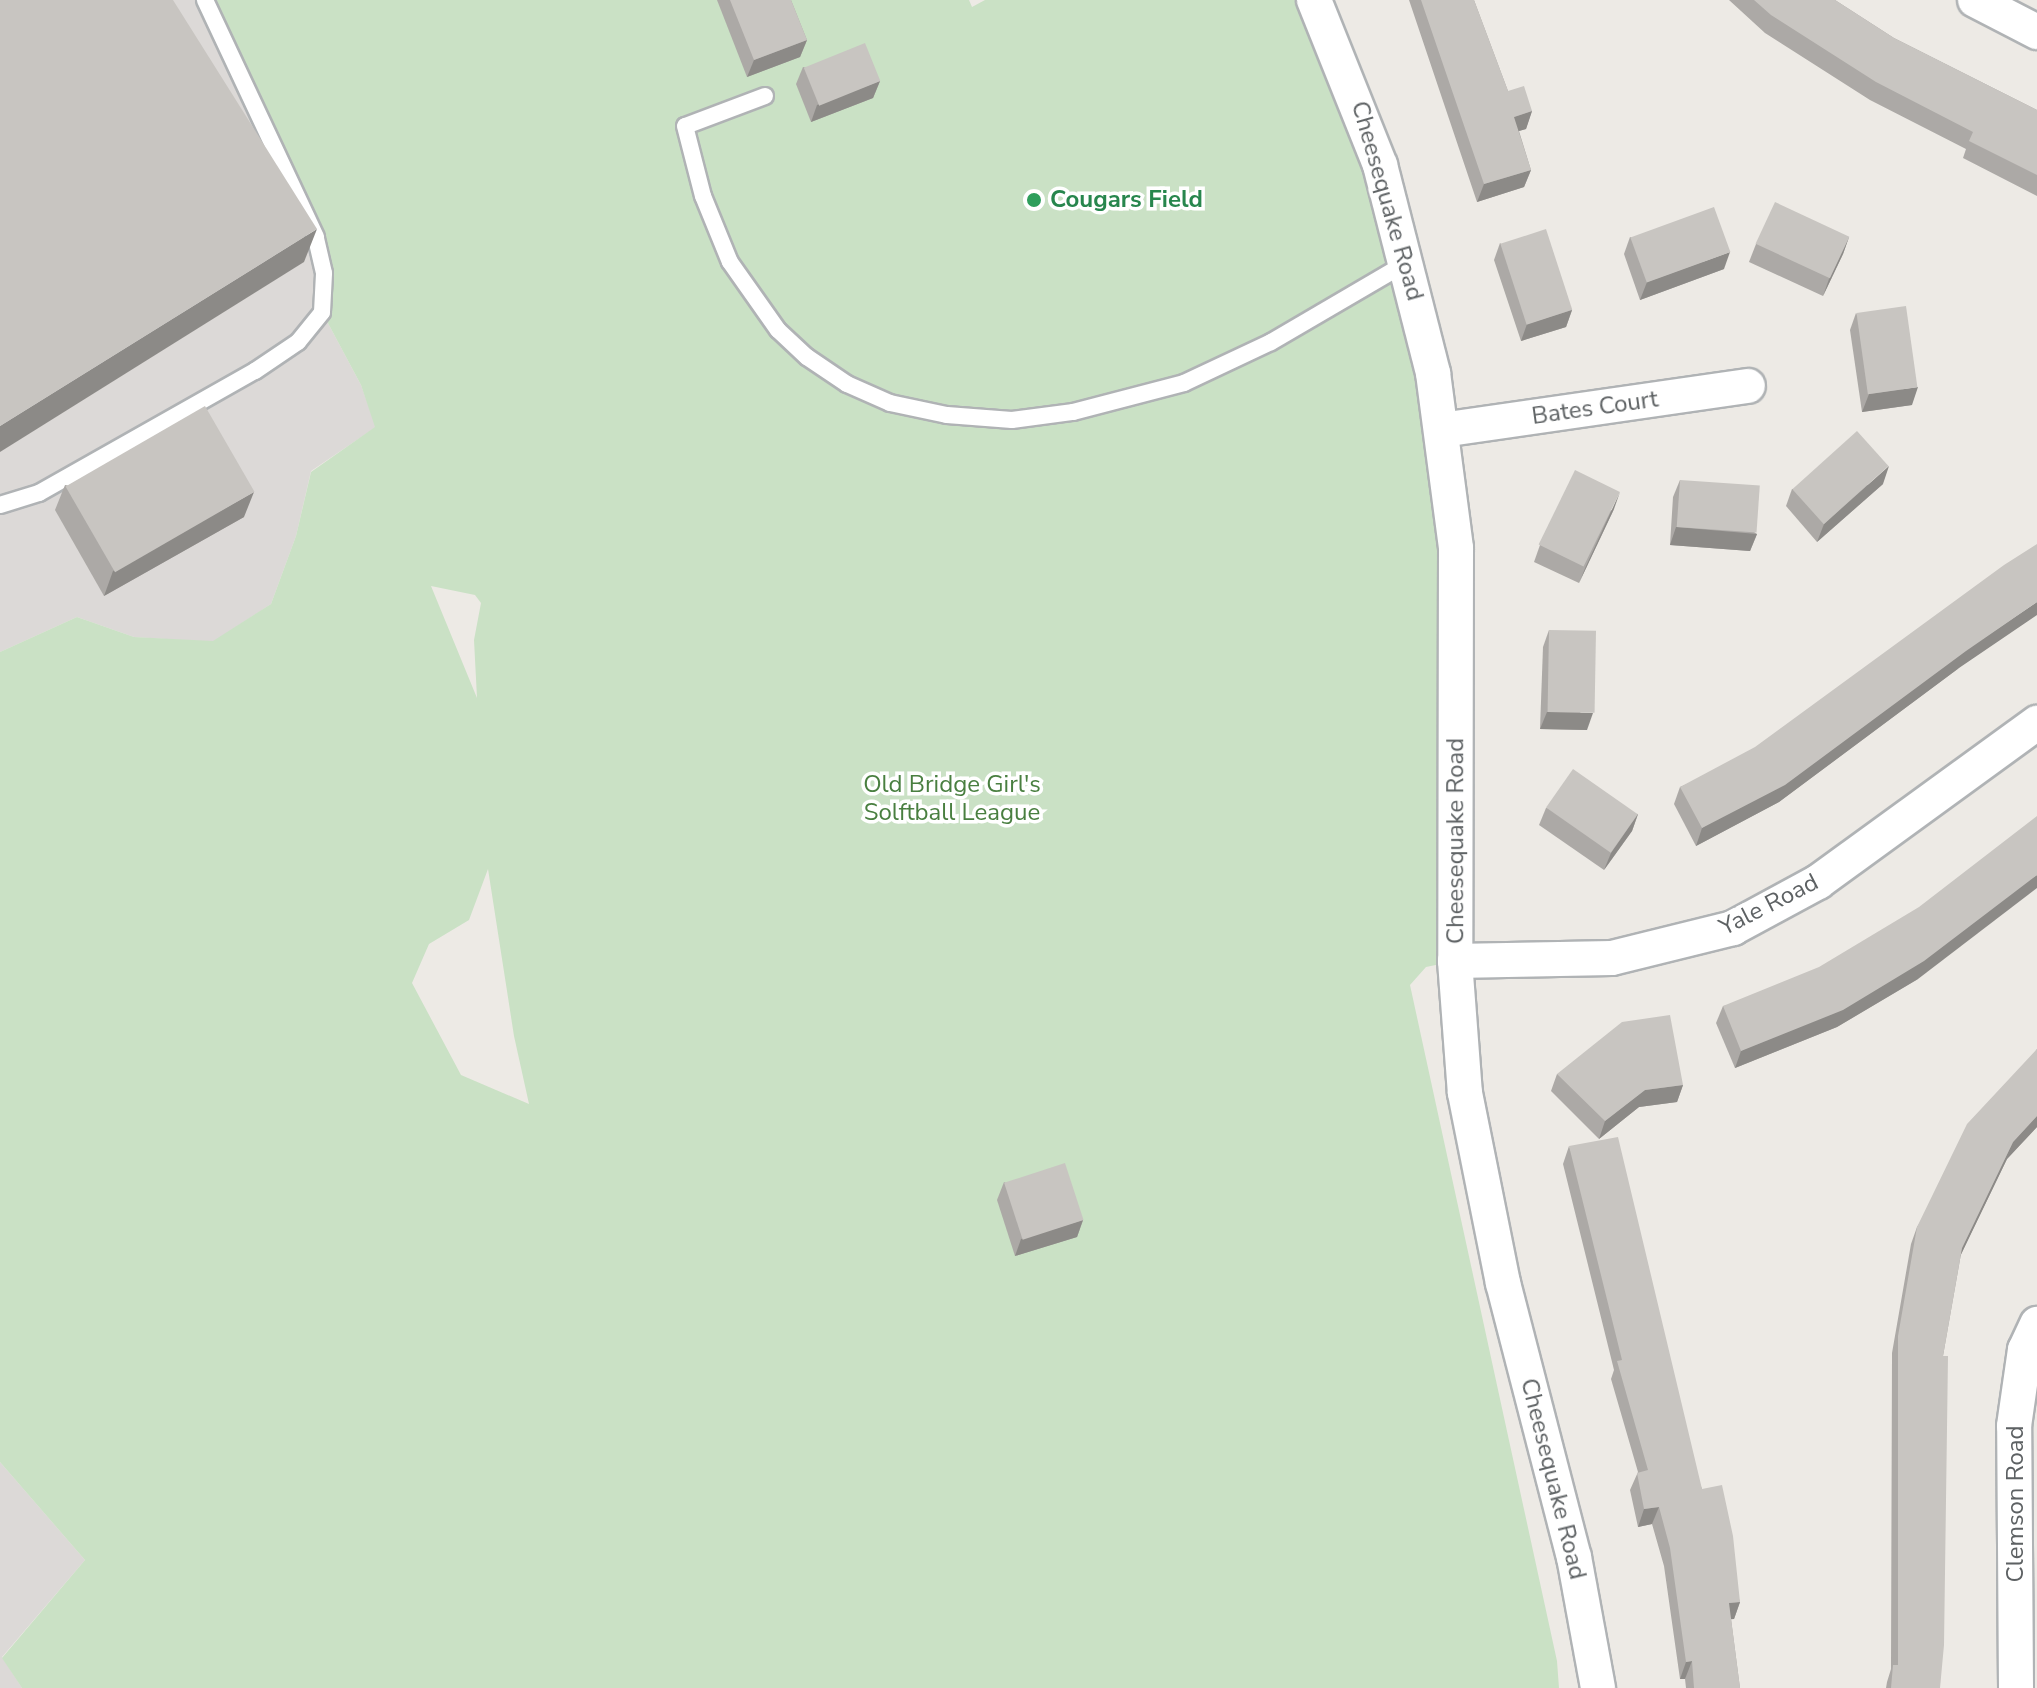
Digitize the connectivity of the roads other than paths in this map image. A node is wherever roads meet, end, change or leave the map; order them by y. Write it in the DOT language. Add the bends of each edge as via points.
graph roads {
  1 [pos="205,0"];
  2 [pos="1314,0"];
  3 [pos="1975,0"];
  4 [pos="2037,32"];
  5 [pos="765,96"];
  6 [pos="1408,262"];
  7 [pos="1748,386"];
  8 [pos="1442,430"];
  9 [pos="0,505"];
  10 [pos="2037,723"];
  11 [pos="1455,961"];
  12 [pos="2037,1324"];
  13 [pos="1598,1688"];
  14 [pos="2016,1688"];
  1 -- 9 [label="lane" via="316,237 324,273 322,312 298,342 255,371 39,493"];
  2 -- 6 [label="street, Cheesequake Road" via="1368,126"];
  3 -- 4 [label="street"];
  5 -- 6 [label="lane" via="685,126 703,196 730,262 778,330 847,384 890,403 947,415 1012,420 1073,412 1184,383 1271,342"];
  6 -- 8 [label="street, Cheesequake Road"];
  7 -- 8 [label="street, Bates Court"];
  8 -- 11 [label="street, Cheesequake Road" via="1456,548"];
  10 -- 11 [label="street, Yale Road" via="1818,882 1733,928 1612,958"];
  11 -- 13 [label="street, Cheesequake Road" via="1465,1093 1503,1283 1574,1557"];
  12 -- 14 [label="street, Clemson Road" via="2025,1350 2014,1426"];
}
